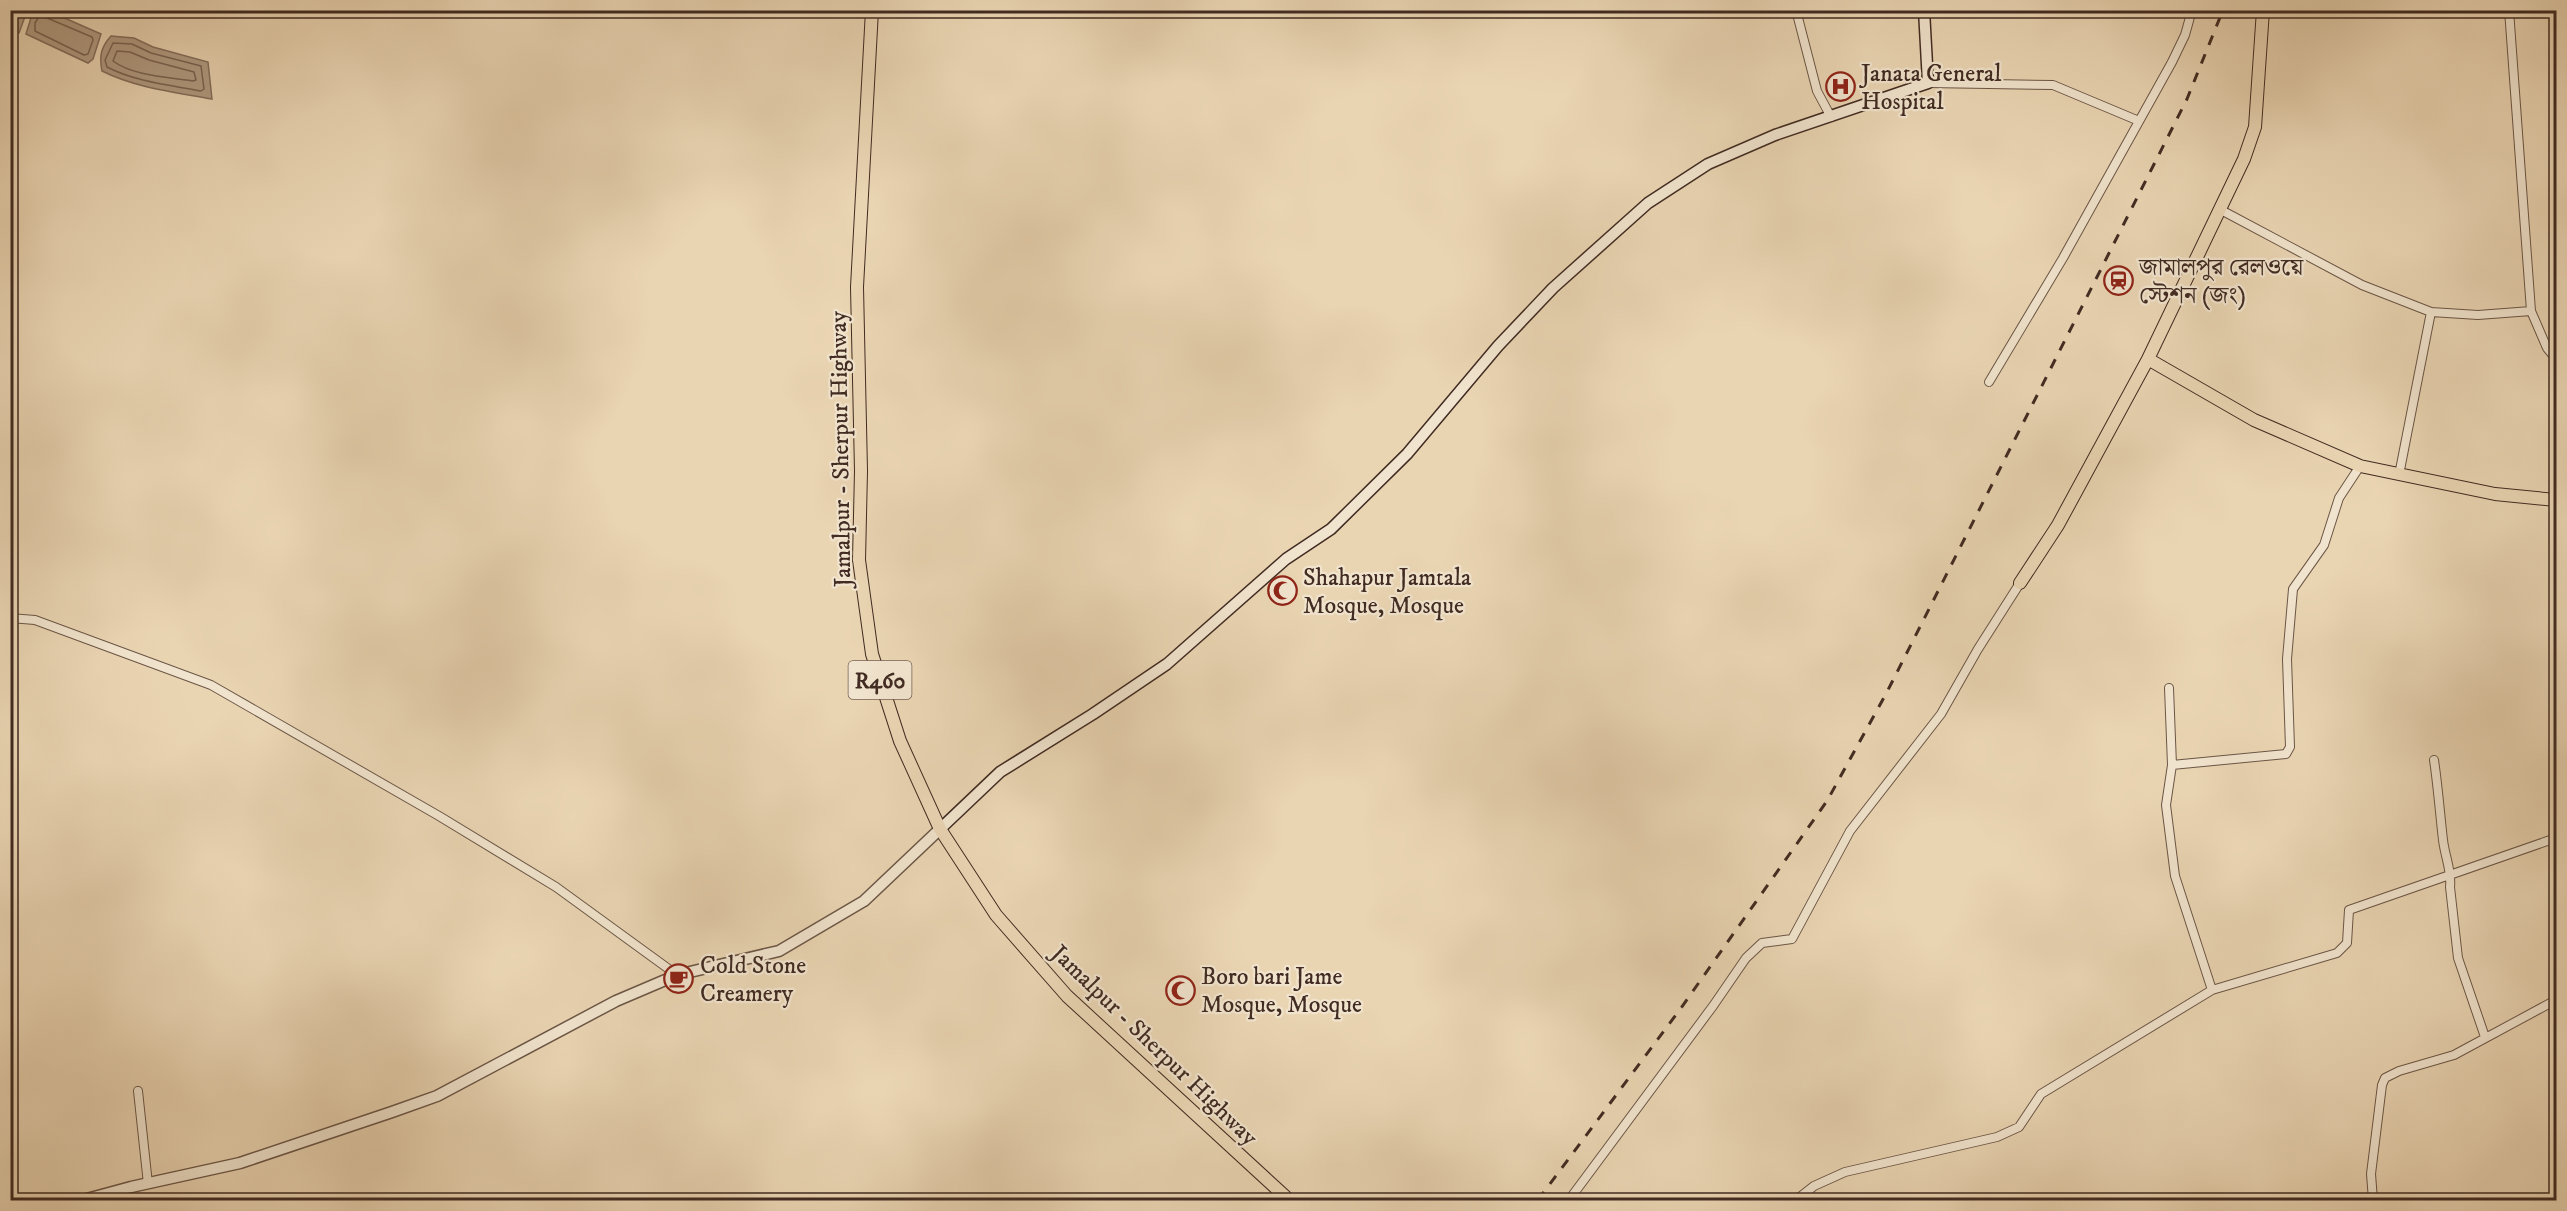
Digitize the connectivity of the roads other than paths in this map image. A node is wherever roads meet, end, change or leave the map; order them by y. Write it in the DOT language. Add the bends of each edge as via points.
graph roads {
  1 [pos="872,10"];
  2 [pos="1796,10"];
  3 [pos="1924,10"];
  4 [pos="2192,10"];
  5 [pos="2264,10"];
  6 [pos="2510,10"];
  7 [pos="1928,83"];
  8 [pos="1831,117"];
  9 [pos="2139,121"];
  10 [pos="2221,210"];
  11 [pos="2531,311"];
  12 [pos="2431,312"];
  13 [pos="2148,359"];
  14 [pos="2556,359"];
  15 [pos="1989,382"];
  16 [pos="2360,466"];
  17 [pos="2399,475"];
  18 [pos="2556,500"];
  19 [pos="2020,583"];
  20 [pos="10,618"];
  21 [pos="2169,688"];
  22 [pos="2434,760"];
  23 [pos="2172,765"];
  24 [pos="940,829"];
  25 [pos="2556,838"];
  26 [pos="2451,876"];
  27 [pos="677,975"];
  28 [pos="2212,990"];
  29 [pos="2556,1000"];
  30 [pos="2485,1037"];
  31 [pos="138,1091"];
  32 [pos="148,1184"];
  33 [pos="83,1200"];
  34 [pos="1289,1200"];
  35 [pos="1569,1200"];
  36 [pos="1790,1200"];
  37 [pos="2373,1200"];
  1 -- 24 [label="main road, Jamalpur - Sherpur Highway / R460" via="857,287 859,560 872,654 900,741"];
  2 -- 8 [label="street" via="1817,91"];
  3 -- 7 [label="main road"];
  4 -- 9 [label="street" via="2185,35"];
  5 -- 10 [label="main road" via="2255,127"];
  6 -- 11 [label="street"];
  7 -- 8 [label="main road"];
  7 -- 9 [label="street" via="2053,85"];
  8 -- 24 [label="main road" via="1775,135 1708,165 1648,203 1553,288 1407,454 1331,529 1286,560 1167,663 1000,772"];
  9 -- 15 [label="street"];
  10 -- 12 [label="street" via="2362,285"];
  10 -- 13 [label="main road"];
  11 -- 12 [label="street" via="2478,315"];
  11 -- 14 [label="street"];
  12 -- 17 [label="street"];
  13 -- 16 [label="main road" via="2253,420"];
  13 -- 19 [label="main road" via="2058,525"];
  16 -- 17 [label="main road"];
  16 -- 23 [label="street" via="2339,498 2324,545 2293,589 2287,659 2290,747 2286,754"];
  17 -- 18 [label="main road" via="2495,494"];
  19 -- 35 [label="street" via="1941,714 1850,831 1792,939 1762,943 1746,958"];
  20 -- 27 [label="street" via="35,620 211,685 556,887"];
  21 -- 23 [label="street"];
  22 -- 26 [label="street"];
  23 -- 28 [label="street" via="2166,805 2175,876"];
  24 -- 27 [label="main road" via="864,901 779,951"];
  24 -- 34 [label="main road, Jamalpur - Sherpur Highway / R460" via="996,915 1067,996"];
  25 -- 26 [label="street"];
  26 -- 28 [label="street" via="2349,910 2347,944 2337,953"];
  26 -- 30 [label="street" via="2458,958"];
  27 -- 32 [label="main road" via="616,1000 437,1096 240,1163"];
  28 -- 36 [label="street" via="2041,1094 2019,1127 1997,1137 1845,1172"];
  29 -- 30 [label="street"];
  30 -- 37 [label="street" via="2454,1055 2385,1078 2371,1174"];
  31 -- 32 [label="street"];
  32 -- 33 [label="main road"];
}
